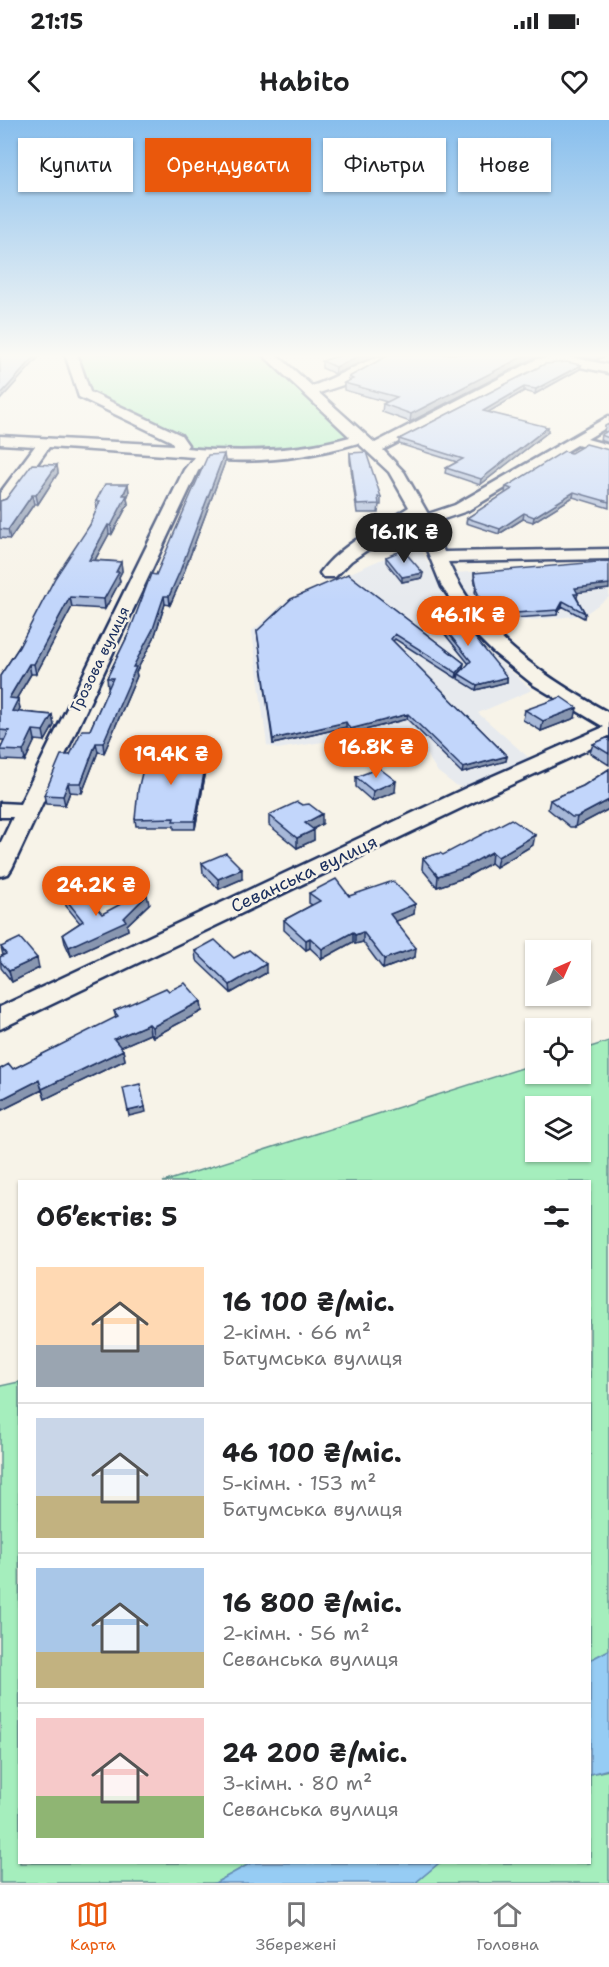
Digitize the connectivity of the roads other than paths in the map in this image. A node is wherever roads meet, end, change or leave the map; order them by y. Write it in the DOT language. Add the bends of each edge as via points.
graph roads {
  1 [pos="172,436"];
  2 [pos="360,436"];
  3 [pos="381,436"];
  4 [pos="582,436"];
  5 [pos="0,440"];
  6 [pos="576,440"];
  7 [pos="46,441"];
  8 [pos="367,443"];
  9 [pos="178,450"];
  10 [pos="609,450"];
  11 [pos="205,454"];
  12 [pos="0,504"];
  13 [pos="420,515"];
  14 [pos="609,554"];
  15 [pos="438,557"];
  16 [pos="329,573"];
  17 [pos="609,722"];
  18 [pos="609,732"];
  19 [pos="0,810"];
  20 [pos="26,811"];
  21 [pos="0,868"];
  22 [pos="0,1019"];
  1 -- 9 [label="street" via="181,445"];
  2 -- 8 [label="street"];
  3 -- 8 [label="street"];
  4 -- 6 [label="street"];
  5 -- 7 [label="street"];
  6 -- 10 [label="street"];
  6 -- 13 [label="street" via="461,508"];
  7 -- 9 [label="street"];
  7 -- 12 [label="street"];
  8 -- 11 [label="street" via="261,456"];
  8 -- 13 [label="street" via="398,474"];
  9 -- 11 [label="street"];
  11 -- 20 [label="street, Грозова вулиця" via="191,470"];
  13 -- 15 [label="street"];
  13 -- 16 [label="street" via="345,557"];
  14 -- 15 [label="street"];
  15 -- 17 [label="street" via="452,588 477,626 494,643 538,679"];
  18 -- 22 [label="street, Севанська вулиця"];
  19 -- 20 [label="street"];
  20 -- 21 [label="street, Грозова вулиця"];
}
